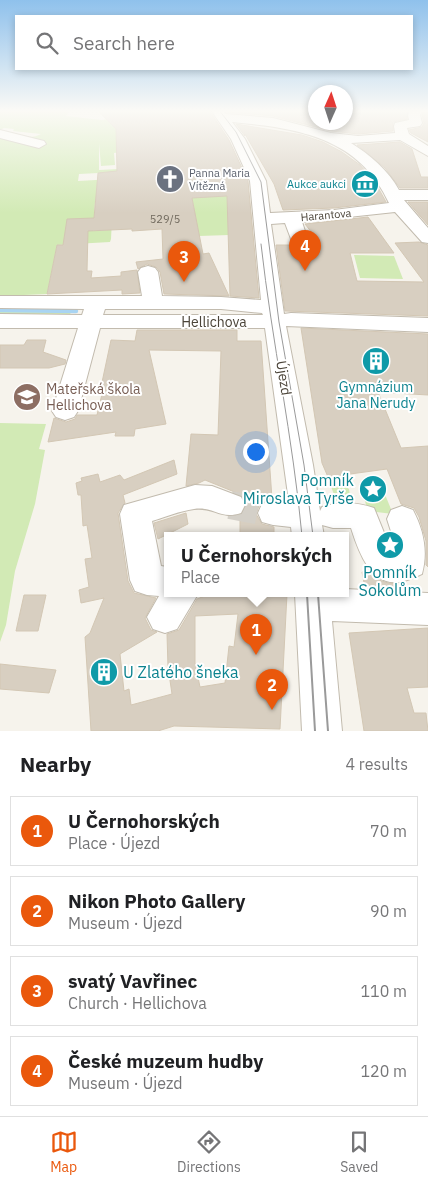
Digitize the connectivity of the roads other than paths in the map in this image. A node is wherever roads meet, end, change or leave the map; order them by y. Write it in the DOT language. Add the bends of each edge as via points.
graph roads {
  1 [pos="241,144"];
  2 [pos="341,144"];
  3 [pos="357,144"];
  4 [pos="416,144"];
  5 [pos="428,152"];
  6 [pos="361,155"];
  7 [pos="428,194"];
  8 [pos="395,201"];
  9 [pos="292,218"];
  10 [pos="262,219"];
  11 [pos="428,238"];
  12 [pos="300,243"];
  13 [pos="148,272"];
  14 [pos="0,302"];
  15 [pos="152,303"];
  16 [pos="93,312"];
  17 [pos="273,315"];
  18 [pos="0,321"];
  19 [pos="428,326"];
  20 [pos="65,411"];
  21 [pos="230,505"];
  22 [pos="273,513"];
  23 [pos="402,519"];
  24 [pos="316,523"];
  25 [pos="164,590"];
  26 [pos="313,600"];
  27 [pos="428,609"];
  28 [pos="322,731"];
  1 -- 10 [label="street, Újezd" via="256,174"];
  2 -- 6 [label="street"];
  3 -- 6 [label="street"];
  4 -- 5 [label="street"];
  6 -- 8 [label="street"];
  7 -- 8 [label="street, Harantova"];
  8 -- 9 [label="street, Harantova"];
  8 -- 11 [label="street"];
  9 -- 10 [label="street, Harantova"];
  9 -- 12 [label="street"];
  10 -- 17 [label="street, Újezd"];
  13 -- 15 [label="street"];
  14 -- 16 [label="street, Hellichova"];
  15 -- 16 [label="street, Hellichova"];
  15 -- 17 [label="street, Hellichova" via="221,303"];
  16 -- 17 [label="street, Hellichova"];
  16 -- 18 [label="street, Hellichova"];
  16 -- 20 [label="street"];
  17 -- 19 [label="street, Hellichova" via="291,319"];
  17 -- 24 [label="street, Újezd"];
  21 -- 25 [label="street" via="204,496 135,514 148,580"];
  22 -- 24 [label="street"];
  23 -- 24 [label="street" via="415,556 410,564 400,568 386,564 378,557 363,517 342,515"];
  26 -- 27 [label="street" via="340,605"];
  26 -- 28 [label="street"];
}
